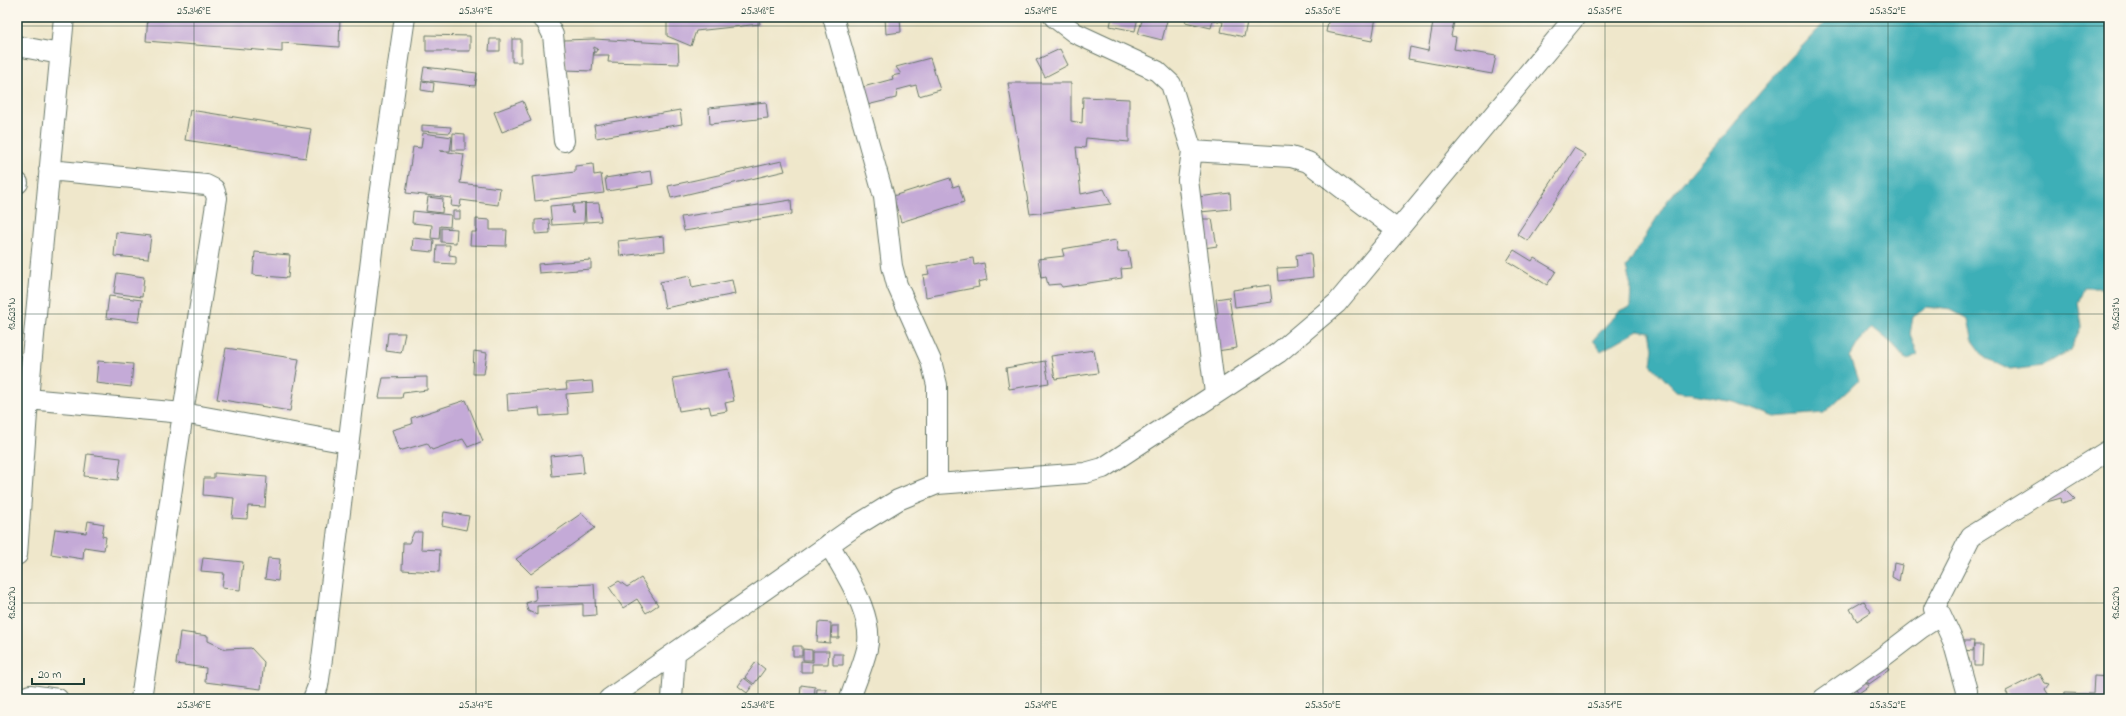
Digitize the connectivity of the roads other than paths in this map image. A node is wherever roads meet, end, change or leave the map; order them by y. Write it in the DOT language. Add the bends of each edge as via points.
graph roads {
  1 [pos="64,17"];
  2 [pos="405,17"];
  3 [pos="541,17"];
  4 [pos="833,17"];
  5 [pos="1054,17"];
  6 [pos="1576,17"];
  7 [pos="17,46"];
  8 [pos="60,54"];
  9 [pos="564,141"];
  10 [pos="1192,151"];
  11 [pos="49,170"];
  12 [pos="1397,230"];
  13 [pos="1215,393"];
  14 [pos="28,399"];
  15 [pos="183,413"];
  16 [pos="348,443"];
  17 [pos="2109,450"];
  18 [pos="937,484"];
  19 [pos="829,544"];
  20 [pos="17,555"];
  21 [pos="1941,616"];
  22 [pos="674,653"];
  23 [pos="20,699"];
  24 [pos="58,699"];
  25 [pos="141,699"];
  26 [pos="313,699"];
  27 [pos="609,699"];
  28 [pos="672,699"];
  29 [pos="850,699"];
  30 [pos="1823,699"];
  31 [pos="1966,699"];
  1 -- 8 [label="street"];
  2 -- 16 [label="street" via="377,210"];
  3 -- 9 [label="street" via="553,35"];
  4 -- 18 [label="street" via="884,197 892,266 897,285 931,362 935,380"];
  5 -- 10 [label="street" via="1075,33 1157,71 1171,84"];
  6 -- 12 [label="street"];
  7 -- 8 [label="street"];
  8 -- 11 [label="street"];
  10 -- 12 [label="street" via="1291,157 1308,162"];
  10 -- 13 [label="street" via="1188,180"];
  11 -- 14 [label="street"];
  11 -- 15 [label="street" via="206,185 214,190 217,198"];
  12 -- 13 [label="street" via="1336,303 1278,353"];
  13 -- 18 [label="street" via="1132,450 1091,472"];
  14 -- 15 [label="street"];
  14 -- 20 [label="street"];
  15 -- 16 [label="street"];
  15 -- 25 [label="street"];
  16 -- 26 [label="street" via="322,659 318,686"];
  17 -- 21 [label="street" via="1971,536 1934,609"];
  18 -- 19 [label="street" via="898,500"];
  19 -- 22 [label="street"];
  19 -- 29 [label="street" via="864,611 868,631 867,648"];
  21 -- 30 [label="street"];
  21 -- 31 [label="street" via="1953,641 1967,690"];
  22 -- 27 [label="street"];
  22 -- 28 [label="street"];
  23 -- 24 [label="street" via="30,695"];
}
